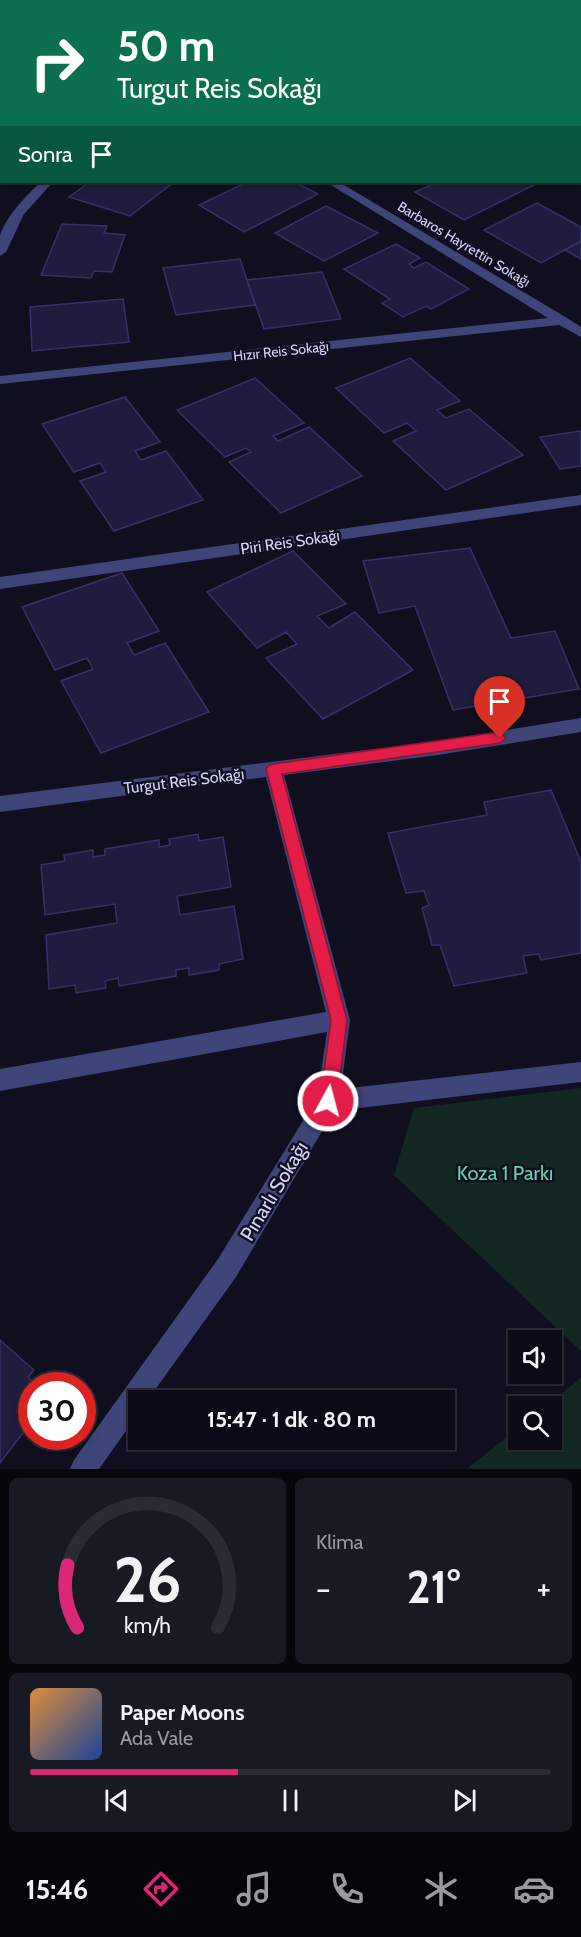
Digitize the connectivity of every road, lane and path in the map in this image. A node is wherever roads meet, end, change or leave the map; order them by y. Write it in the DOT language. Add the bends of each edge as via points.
graph roads {
  1 [pos="45,183"];
  2 [pos="334,183"];
  3 [pos="0,252"];
  4 [pos="562,321"];
  5 [pos="581,333"];
  6 [pos="0,380"];
  7 [pos="581,500"];
  8 [pos="0,583"];
  9 [pos="581,725"];
  10 [pos="273,769"];
  11 [pos="0,804"];
  12 [pos="339,1020"];
  13 [pos="581,1072"];
  14 [pos="0,1080"];
  15 [pos="328,1101"];
  16 [pos="83,1469"];
  1 -- 3 [label="street" via="34,193"];
  2 -- 4 [label="street, Barbaros Hayrettin Sokağı"];
  4 -- 5 [label="street, Barbaros Hayrettin Sokağı"];
  4 -- 6 [label="street, Hızır Reis Sokağı"];
  7 -- 8 [label="street, Piri Reis Sokağı"];
  9 -- 10 [label="street, Turgut Reis Sokağı"];
  10 -- 11 [label="street, Turgut Reis Sokağı"];
  10 -- 12 [label="street, Pınarlı Sokağı"];
  12 -- 14 [label="street"];
  12 -- 15 [label="street, Pınarlı Sokağı"];
  13 -- 15 [label="street"];
  15 -- 16 [label="street, Pınarlı Sokağı" via="227,1268"];
}
